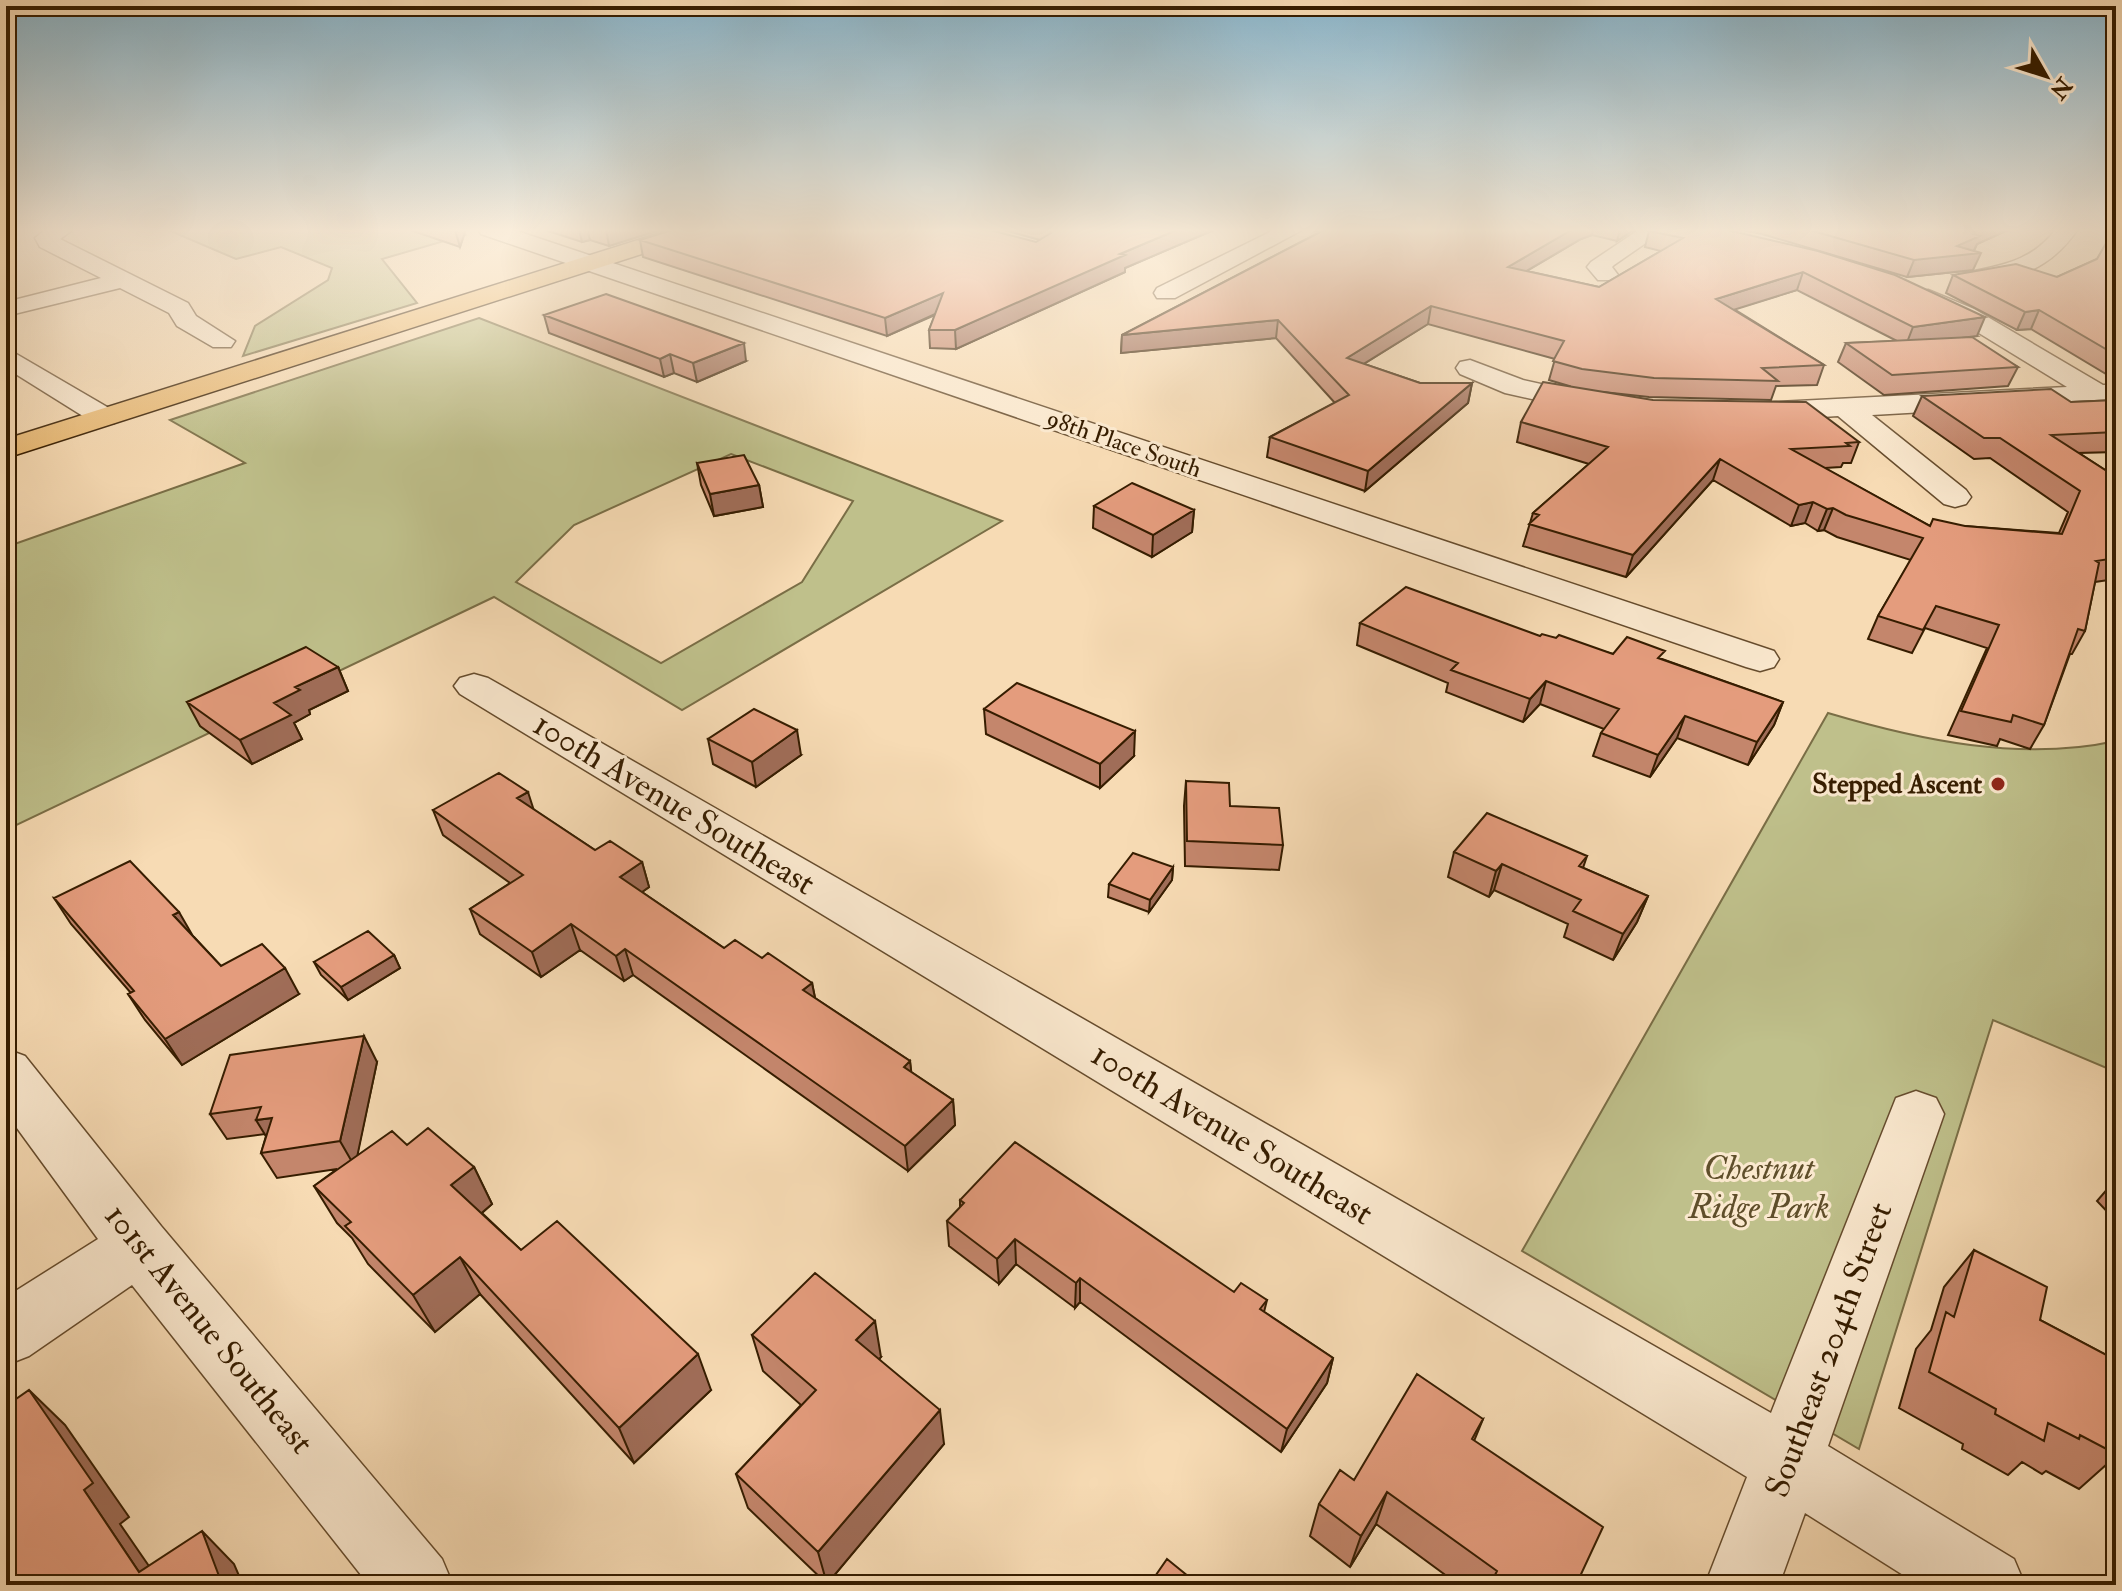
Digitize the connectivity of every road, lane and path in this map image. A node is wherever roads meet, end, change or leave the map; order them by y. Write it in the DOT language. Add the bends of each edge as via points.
graph roads {
  1 [pos="29,303"];
  2 [pos="169,303"];
  3 [pos="464,303"];
  4 [pos="710,303"];
  5 [pos="1941,303"];
  6 [pos="6,309"];
  7 [pos="222,341"];
  8 [pos="6,356"];
  9 [pos="1470,368"];
  10 [pos="2106,393"];
  11 [pos="1619,408"];
  12 [pos="1847,409"];
  13 [pos="1725,413"];
  14 [pos="104,417"];
  15 [pos="6,449"];
  16 [pos="1955,497"];
  17 [pos="1760,659"];
  18 [pos="474,686"];
  19 [pos="6,1071"];
  20 [pos="1916,1114"];
  21 [pos="139,1246"];
  22 [pos="6,1334"];
  23 [pos="1788,1462"];
  24 [pos="416,1585"];
  25 [pos="1742,1585"];
  26 [pos="1988,1585"];
  1 -- 6 [label="street"];
  2 -- 7 [label="street" via="186,321"];
  3 -- 14 [label="main road"];
  4 -- 17 [label="street, 98th Place South"];
  5 -- 10 [label="street"];
  8 -- 14 [label="street"];
  9 -- 11 [label="street" via="1527,390"];
  10 -- 12 [label="street"];
  12 -- 13 [label="street"];
  12 -- 16 [label="street"];
  14 -- 15 [label="main road"];
  18 -- 23 [label="street, 100th Avenue Southeast"];
  19 -- 21 [label="street, 101st Avenue Southeast"];
  20 -- 23 [label="street, Southeast 204th Street"];
  21 -- 22 [label="street"];
  21 -- 24 [label="street, 101st Avenue Southeast"];
  23 -- 25 [label="street, Southeast 204th Street"];
  23 -- 26 [label="street, 100th Avenue Southeast"];
}
